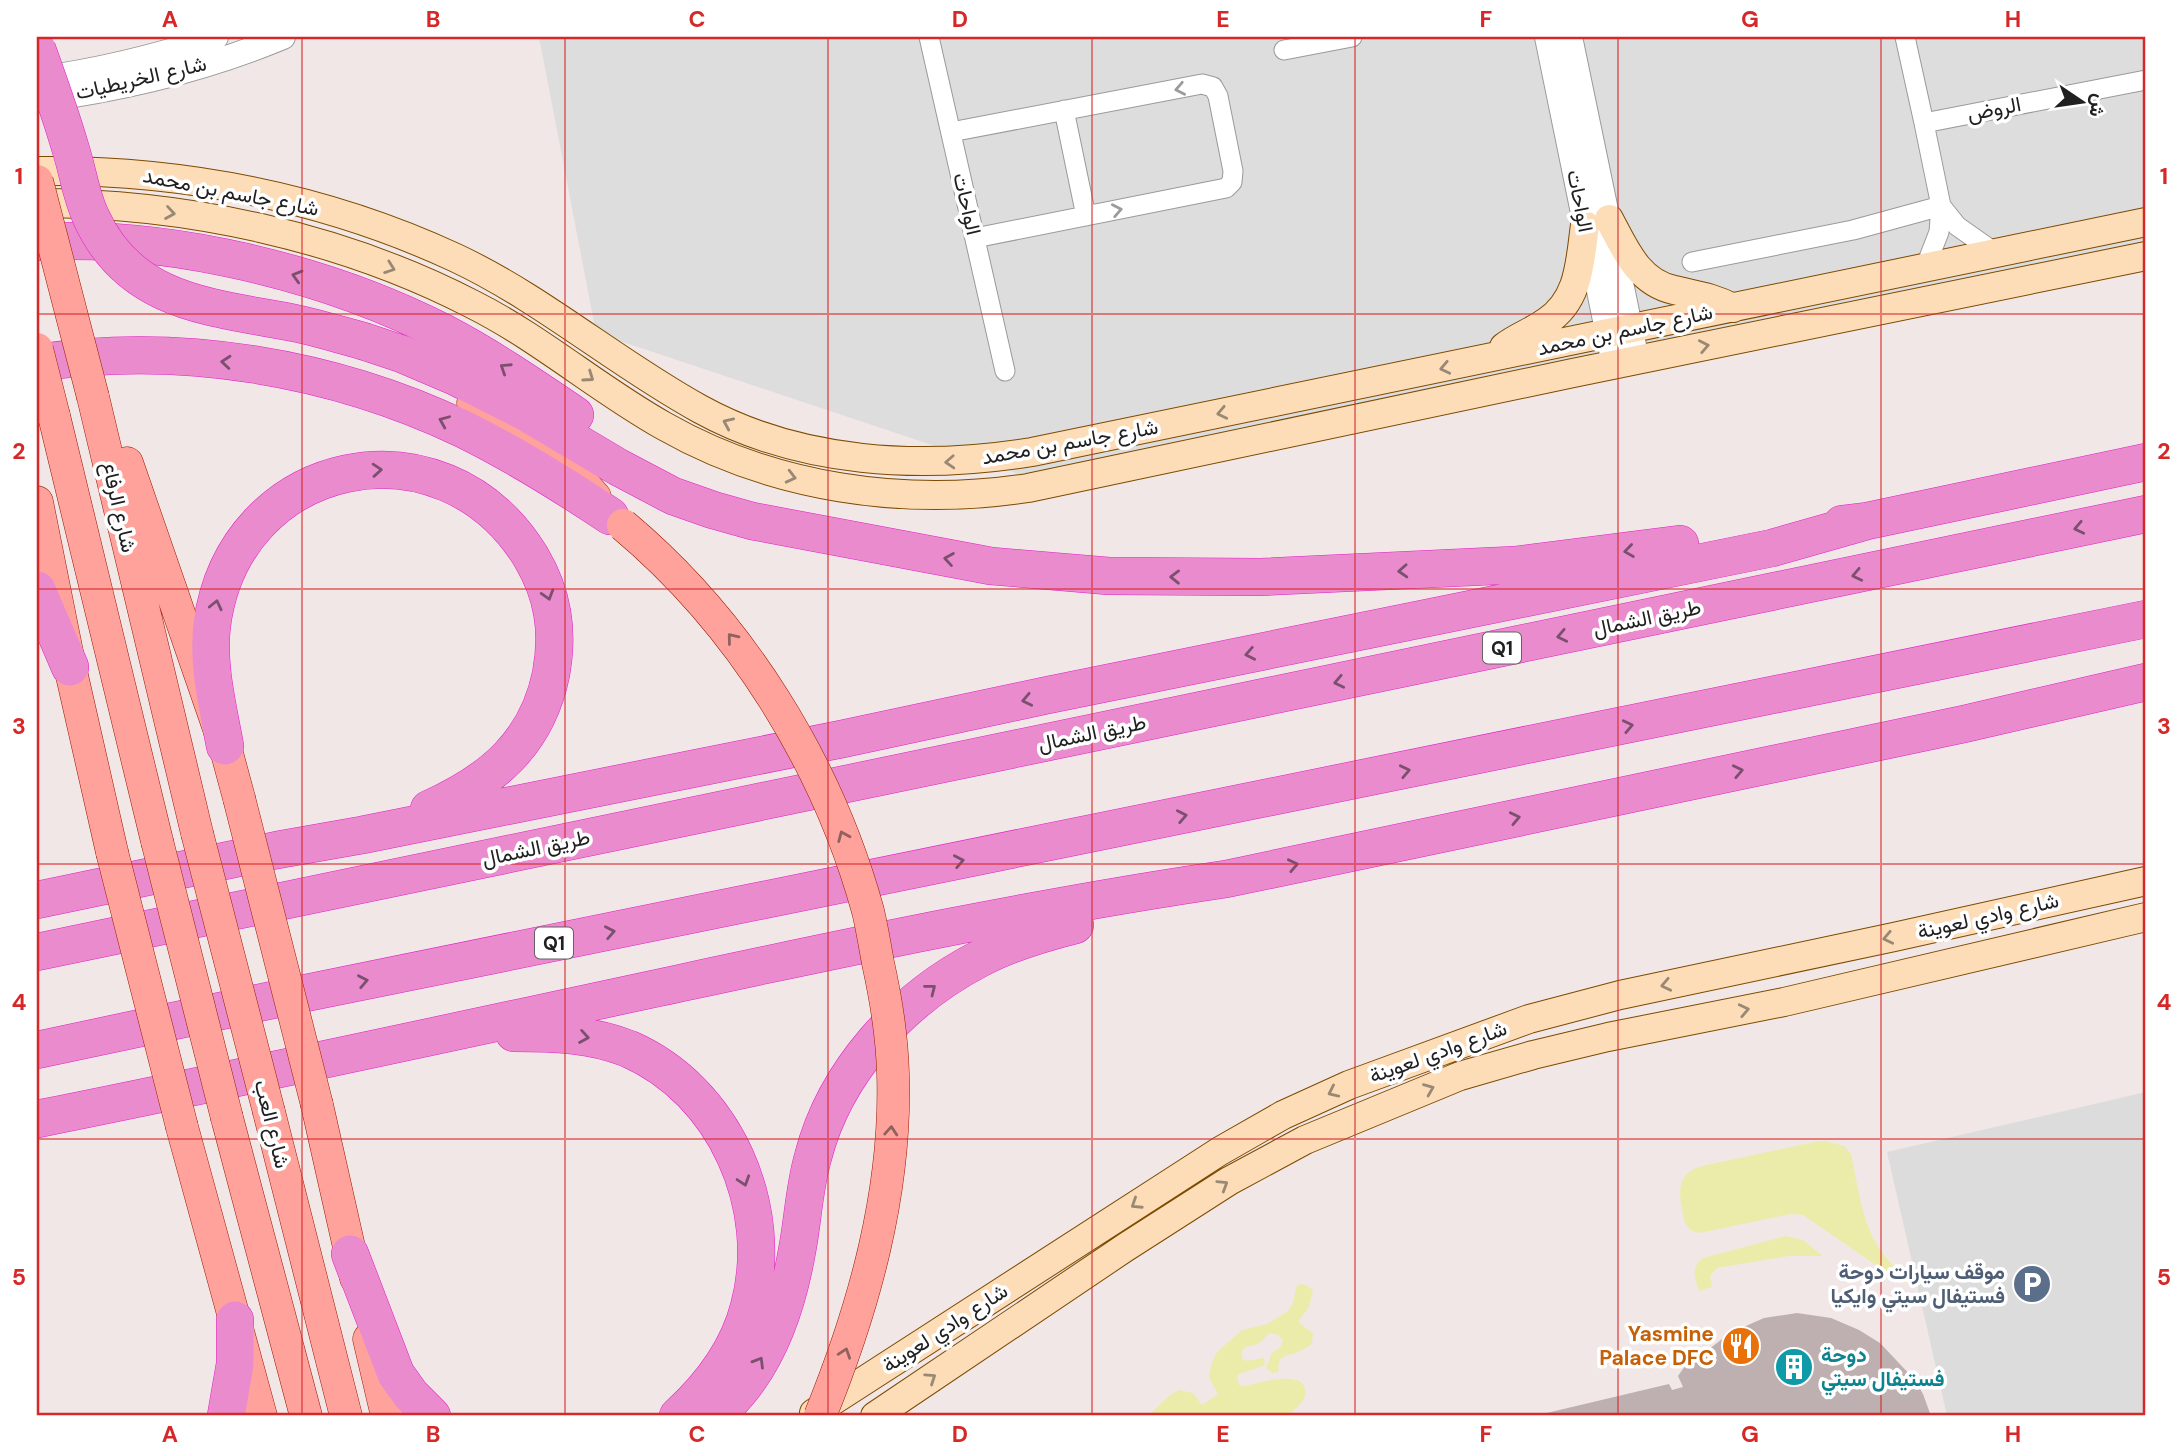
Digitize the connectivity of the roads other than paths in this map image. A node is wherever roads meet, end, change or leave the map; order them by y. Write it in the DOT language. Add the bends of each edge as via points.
graph roads {
  1 [pos="216,37"];
  2 [pos="283,37"];
  3 [pos="929,37"];
  4 [pos="1352,37"];
  5 [pos="1547,37"];
  6 [pos="1570,37"];
  7 [pos="1905,37"];
  8 [pos="37,48"];
  9 [pos="1284,50"];
  10 [pos="37,60"];
  11 [pos="37,79"];
  12 [pos="2146,80"];
  13 [pos="37,100"];
  14 [pos="1064,110"];
  15 [pos="1923,123"];
  16 [pos="951,132"];
  17 [pos="37,171"];
  18 [pos="37,181"];
  19 [pos="37,203"];
  20 [pos="1941,206"];
  21 [pos="1086,216"];
  22 [pos="1597,222"];
  23 [pos="2146,222"];
  24 [pos="975,238"];
  25 [pos="37,242"];
  26 [pos="1994,252"];
  27 [pos="2146,256"];
  28 [pos="1692,262"];
  29 [pos="1925,268"];
  30 [pos="1733,308"];
  31 [pos="1620,332"];
  32 [pos="37,349"];
  33 [pos="364,350"];
  34 [pos="1488,359"];
  35 [pos="1626,362"];
  36 [pos="37,363"];
  37 [pos="1005,371"];
  38 [pos="94,400"];
  39 [pos="2146,463"];
  40 [pos="37,502"];
  41 [pos="2146,514"];
  42 [pos="616,520"];
  43 [pos="1867,521"];
  44 [pos="824,535"];
  45 [pos="37,590"];
  46 [pos="2146,619"];
  47 [pos="70,667"];
  48 [pos="2146,682"];
  49 [pos="2146,708"];
  50 [pos="1964,724"];
  51 [pos="225,746"];
  52 [pos="197,833"];
  53 [pos="362,835"];
  54 [pos="157,841"];
  55 [pos="1226,879"];
  56 [pos="2146,881"];
  57 [pos="37,900"];
  58 [pos="2146,917"];
  59 [pos="37,951"];
  60 [pos="418,1039"];
  61 [pos="37,1051"];
  62 [pos="37,1119"];
  63 [pos="350,1254"];
  64 [pos="235,1320"];
  65 [pos="226,1416"];
  66 [pos="261,1416"];
  67 [pos="306,1416"];
  68 [pos="346,1416"];
  69 [pos="387,1416"];
  70 [pos="432,1416"];
  71 [pos="678,1416"];
  72 [pos="718,1416"];
  73 [pos="809,1416"];
  74 [pos="820,1416"];
  75 [pos="875,1416"];
  1 -- 11 [label="street, شارع الخريطيات" via="101,68"];
  2 -- 13 [label="street, شارع الخريطيات" via="156,78"];
  3 -- 16 [label="street, الواحات"];
  4 -- 9 [label="street"];
  5 -- 22 [label="street, الواحات"];
  6 -- 22 [label="street, الواحات"];
  7 -- 15 [label="street"];
  8 -- 33 [label="highway, bridge" via="90,216 126,266 177,298 300,325"];
  10 -- 33 [label="main road" via="79,225 89,245 129,287 191,318"];
  12 -- 15 [label="street, الروض"];
  14 -- 16 [label="street"];
  14 -- 21 [label="street"];
  21 -- 14 [label="street, one-way" via="1222,189 1232,182 1234,171 1213,87 1202,84"];
  15 -- 20 [label="street"];
  16 -- 24 [label="street, الواحات"];
  34 -- 17 [label="main road, شارع جاسم بن محمد, one-way" via="1001,457 915,463 845,456 728,423 656,383 496,279 371,223 293,200 198,181"];
  18 -- 38 [label="main road, شارع الرفاع, bridge"];
  19 -- 35 [label="main road, شارع جاسم بن محمد, one-way" via="102,205 213,219 373,261 504,321 664,426 730,458 782,475 894,493 971,495 1028,488"];
  20 -- 26 [label="street" via="1958,226"];
  20 -- 28 [label="street" via="1853,230"];
  20 -- 29 [label="street" via="1939,232"];
  21 -- 24 [label="street"];
  22 -- 30 [label="main road" via="1646,277 1665,288"];
  22 -- 31 [label="street, الواحات"];
  22 -- 34 [label="main road" via="1566,303 1548,321"];
  23 -- 26 [label="main road, شارع جاسم بن محمد"];
  24 -- 37 [label="street, الواحات"];
  44 -- 25 [label="highway, one-way" via="667,470 501,365 442,332 365,299 212,255 104,241"];
  26 -- 29 [label="main road, شارع جاسم بن محمد"];
  35 -- 27 [label="main road, شارع جاسم بن محمد, one-way"];
  29 -- 30 [label="main road, شارع جاسم بن محمد"];
  30 -- 31 [label="main road, شارع جاسم بن محمد"];
  31 -- 34 [label="main road, شارع جاسم بن محمد"];
  31 -- 35 [label="street, الواحات"];
  32 -- 54 [label="main road, شارع الرفاع, bridge"];
  33 -- 42 [label="main road" via="488,411 561,461"];
  33 -- 44 [label="highway" via="426,364 527,413 674,496 752,521"];
  42 -- 36 [label="highway, one-way" via="555,479 463,429 317,377 252,364 186,358 119,356"];
  38 -- 51 [label="main road" via="122,449"];
  38 -- 52 [label="main road, شارع الرفاع"];
  39 -- 43 [label="highway"];
  40 -- 47 [label="main road"];
  41 -- 59 [label="highway, طريق الشمال / Q1, one-way"];
  74 -- 42 [label="main road, one-way, bridge" via="860,1304 886,1184 893,1073 883,984 868,913 815,771 777,704 708,609"];
  43 -- 44 [label="highway, one-way" via="1515,565 1222,577 1109,576 1004,567"];
  43 -- 53 [label="highway, one-way" via="1772,548"];
  45 -- 47 [label="highway"];
  61 -- 46 [label="highway, Q1, one-way"];
  47 -- 64 [label="main road, bridge" via="112,852"];
  48 -- 50 [label="highway"];
  49 -- 50 [label="highway"];
  55 -- 50 [label="highway, one-way"];
  51 -- 53 [label="highway, one-way" via="211,661 212,626 227,567 262,519 311,484 364,471 420,474 478,500 523,544 551,600 554,658 547,690 523,739 485,779 452,799"];
  51 -- 63 [label="main road, bridge" via="317,1105"];
  52 -- 68 [label="main road, شارع العب, bridge"];
  53 -- 57 [label="highway"];
  54 -- 67 [label="main road, شارع العب, bridge"];
  55 -- 60 [label="highway" via="829,951"];
  72 -- 55 [label="highway, one-way" via="770,1344 787,1298 804,1195 825,1121 857,1064 885,1029 944,979 981,958 1057,929"];
  56 -- 73 [label="main road, شارع وادي لعوينة, one-way" via="1620,995 1529,1019 1349,1084 1220,1151"];
  75 -- 58 [label="main road, شارع وادي لعوينة, one-way" via="1229,1181 1305,1140 1460,1076 1608,1037 1784,1002"];
  60 -- 62 [label="highway"];
  60 -- 71 [label="highway, one-way" via="553,1033 602,1041 651,1060 671,1074 722,1130 736,1156 752,1210 756,1238 750,1306 713,1380"];
  63 -- 69 [label="main road"];
  63 -- 70 [label="highway" via="396,1374"];
  64 -- 65 [label="highway" via="235,1364"];
  64 -- 66 [label="main road"];
}
